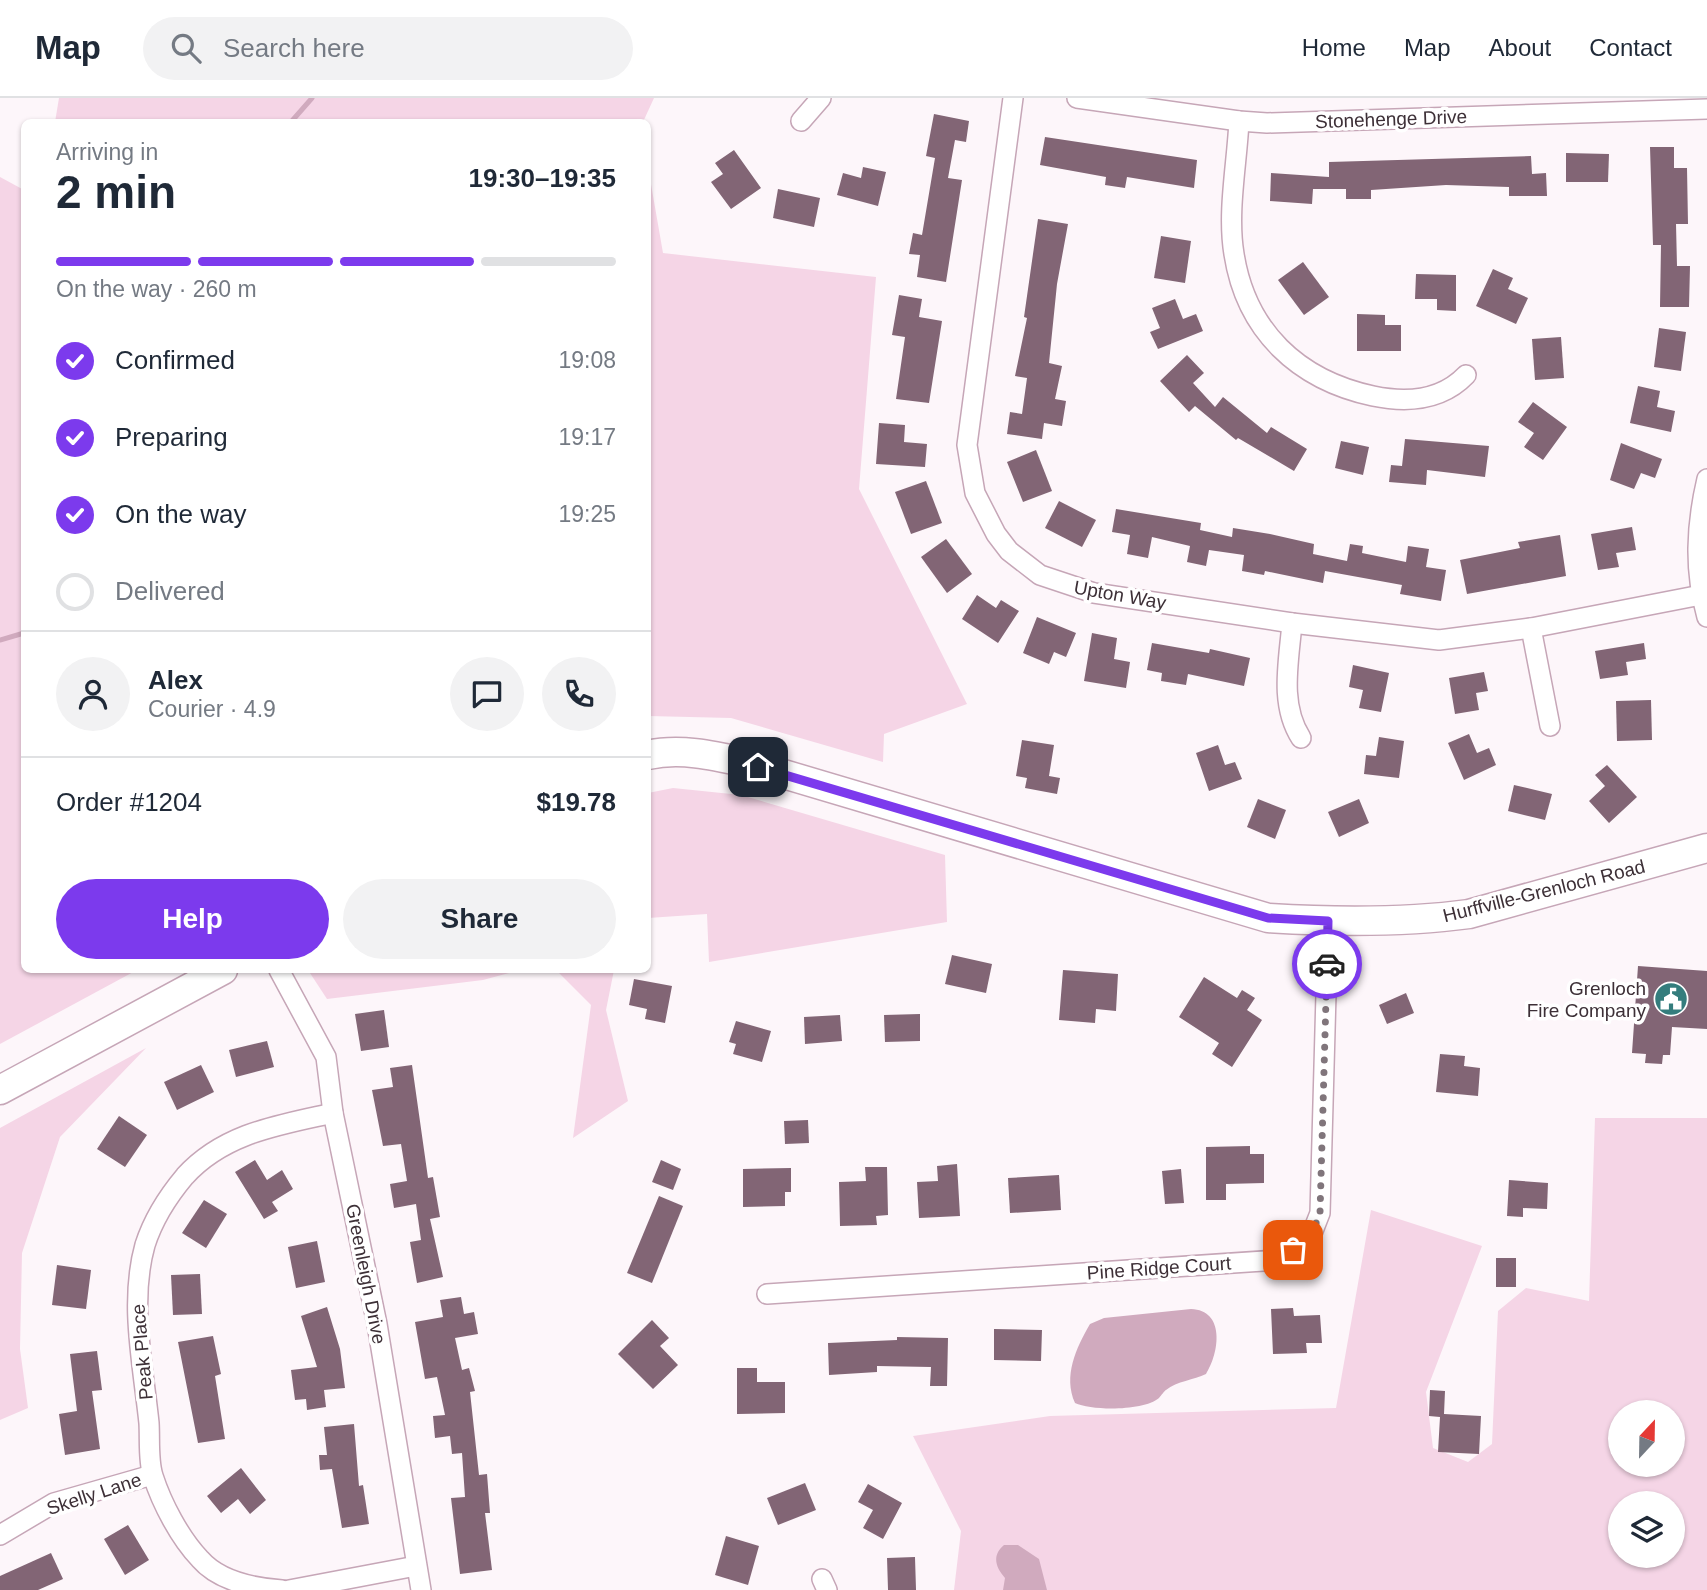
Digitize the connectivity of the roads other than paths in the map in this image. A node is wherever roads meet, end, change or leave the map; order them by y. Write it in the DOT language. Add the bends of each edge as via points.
graph roads {
  1 [pos="821,98"];
  2 [pos="1013,98"];
  3 [pos="1077,98"];
  4 [pos="1707,109"];
  5 [pos="801,121"];
  6 [pos="1239,121"];
  7 [pos="1466,375"];
  8 [pos="1707,479"];
  9 [pos="1701,595"];
  10 [pos="1707,617"];
  11 [pos="1292,623"];
  12 [pos="1531,628"];
  13 [pos="1550,726"];
  14 [pos="1301,738"];
  15 [pos="651,754"];
  16 [pos="1707,848"];
  17 [pos="1328,921"];
  18 [pos="217,973"];
  19 [pos="281,973"];
  20 [pos="0,1090"];
  21 [pos="333,1113"];
  22 [pos="767,1294"];
  23 [pos="152,1475"];
  24 [pos="0,1535"];
  25 [pos="416,1566"];
  26 [pos="282,1590"];
  27 [pos="289,1590"];
  28 [pos="421,1590"];
  1 -- 5 [label="street"];
  2 -- 11 [label="street, Upton Way" via="967,445 975,493 985,514 1009,551 1056,583 1094,593"];
  3 -- 6 [label="street, Stonehenge Drive"];
  4 -- 6 [label="street, Stonehenge Drive"];
  6 -- 7 [label="street" via="1234,254 1243,294 1263,331 1279,349 1321,380 1379,397 1428,398 1455,387"];
  8 -- 9 [label="street" via="1697,541"];
  9 -- 10 [label="street"];
  9 -- 12 [label="street, Upton Way"];
  11 -- 12 [label="street, Upton Way" via="1438,640"];
  11 -- 14 [label="street" via="1287,691 1293,725"];
  12 -- 13 [label="street"];
  15 -- 17 [label="main road, Hurffville-Grenloch Road" via="710,754 1268,918"];
  16 -- 17 [label="main road, Hurffville-Grenloch Road" via="1469,914"];
  17 -- 22 [label="street, Pine Ridge Court" via="1320,1213 1309,1241 1278,1260"];
  18 -- 20 [label="main road"];
  19 -- 21 [label="street, Greenleigh Drive" via="326,1057"];
  21 -- 23 [label="street, Peak Place" via="228,1141 186,1175 160,1212 146,1244 136,1298"];
  21 -- 25 [label="street, Greenleigh Drive" via="377,1324"];
  23 -- 24 [label="street, Skelly Lane" via="54,1503"];
  23 -- 26 [label="street, Peak Place" via="181,1533 201,1561 231,1579"];
  25 -- 27 [label="street"];
  25 -- 28 [label="street, Greenleigh Drive"];
}
